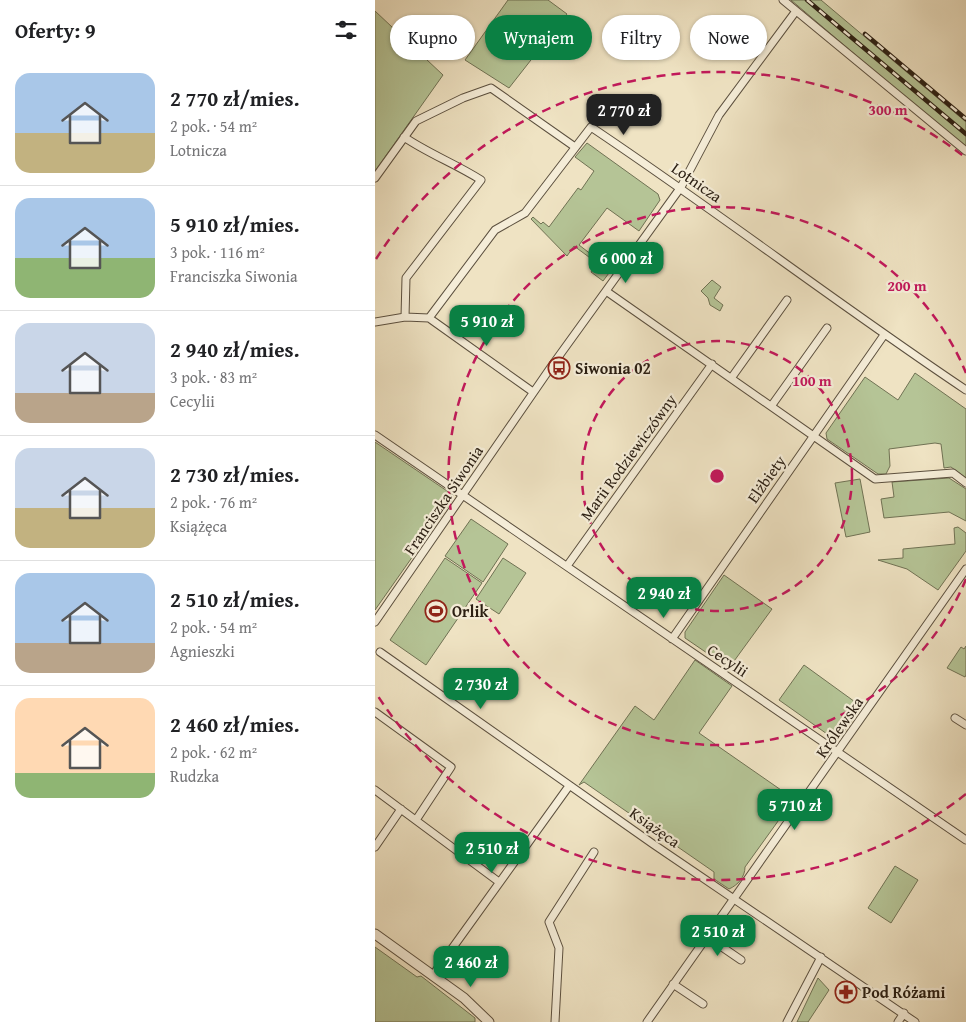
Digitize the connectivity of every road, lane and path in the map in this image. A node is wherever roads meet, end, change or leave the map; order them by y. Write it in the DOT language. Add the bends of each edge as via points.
graph roads {
  1 [pos="783,0"];
  2 [pos="796,11"];
  3 [pos="404,137"];
  4 [pos="575,147"];
  5 [pos="966,151"];
  6 [pos="375,178"];
  7 [pos="681,187"];
  8 [pos="606,291"];
  9 [pos="787,300"];
  10 [pos="405,317"];
  11 [pos="429,318"];
  12 [pos="375,322"];
  13 [pos="827,328"];
  14 [pos="884,335"];
  15 [pos="712,364"];
  16 [pos="731,377"];
  17 [pos="966,390"];
  18 [pos="533,392"];
  19 [pos="772,405"];
  20 [pos="375,435"];
  21 [pos="813,435"];
  22 [pos="966,483"];
  23 [pos="463,495"];
  24 [pos="567,566"];
  25 [pos="966,569"];
  26 [pos="375,622"];
  27 [pos="672,638"];
  28 [pos="380,652"];
  29 [pos="375,712"];
  30 [pos="955,718"];
  31 [pos="966,725"];
  32 [pos="839,752"];
  33 [pos="569,786"];
  34 [pos="375,790"];
  35 [pos="401,809"];
  36 [pos="416,820"];
  37 [pos="966,840"];
  38 [pos="375,847"];
  39 [pos="594,852"];
  40 [pos="499,882"];
  41 [pos="734,898"];
  42 [pos="375,934"];
  43 [pos="706,936"];
  44 [pos="821,957"];
  45 [pos="741,960"];
  46 [pos="433,975"];
  47 [pos="673,984"];
  48 [pos="703,1004"];
  49 [pos="904,1013"];
  50 [pos="489,1022"];
  51 [pos="555,1022"];
  52 [pos="647,1022"];
  53 [pos="787,1022"];
  54 [pos="898,1022"];
  55 [pos="915,1022"];
  1 -- 2 [label="street"];
  2 -- 5 [label="street"];
  2 -- 7 [label="street, Franciszka Siwonia" via="719,115"];
  3 -- 4 [label="street" via="416,120 491,88"];
  3 -- 6 [label="street"];
  3 -- 10 [label="street" via="481,180 405,278"];
  4 -- 7 [label="street, Lotnicza" via="591,127"];
  4 -- 11 [label="street" via="525,213 495,230"];
  7 -- 8 [label="street, Franciszka Siwonia"];
  7 -- 14 [label="street, Lotnicza"];
  8 -- 15 [label="street"];
  8 -- 18 [label="street, Franciszka Siwonia"];
  9 -- 16 [label="street"];
  10 -- 11 [label="street"];
  10 -- 12 [label="street"];
  11 -- 18 [label="street"];
  13 -- 19 [label="street"];
  14 -- 17 [label="street, Lotnicza"];
  14 -- 21 [label="street, Elżbiety"];
  15 -- 16 [label="street"];
  15 -- 24 [label="street, Marii Rodziewiczówny"];
  16 -- 19 [label="street"];
  18 -- 23 [label="street, Franciszka Siwonia"];
  19 -- 21 [label="street"];
  20 -- 23 [label="street, Cecylii"];
  21 -- 22 [label="street" via="875,478 953,472"];
  21 -- 27 [label="street, Elżbiety"];
  23 -- 24 [label="street, Cecylii"];
  23 -- 26 [label="street, Franciszka Siwonia"];
  24 -- 27 [label="street, Cecylii"];
  25 -- 32 [label="street, Królewska"];
  27 -- 32 [label="street, Cecylii"];
  28 -- 33 [label="street, Książęca"];
  29 -- 36 [label="street" via="451,767"];
  30 -- 31 [label="street"];
  32 -- 37 [label="street, Cecylii"];
  32 -- 41 [label="street, Królewska"];
  33 -- 40 [label="street"];
  33 -- 41 [label="street, Książęca"];
  34 -- 35 [label="street"];
  35 -- 36 [label="street"];
  35 -- 38 [label="street"];
  36 -- 40 [label="street"];
  39 -- 51 [label="street" via="549,922 559,948"];
  40 -- 46 [label="street"];
  41 -- 43 [label="street, Królewska"];
  41 -- 44 [label="street, Książęca"];
  42 -- 46 [label="street"];
  43 -- 45 [label="street"];
  43 -- 47 [label="street, Królewska"];
  44 -- 49 [label="street, Książęca"];
  44 -- 53 [label="street"];
  46 -- 50 [label="street"];
  47 -- 48 [label="street"];
  47 -- 52 [label="street, Królewska"];
  49 -- 54 [label="street"];
  49 -- 55 [label="street, Książęca"];
}
